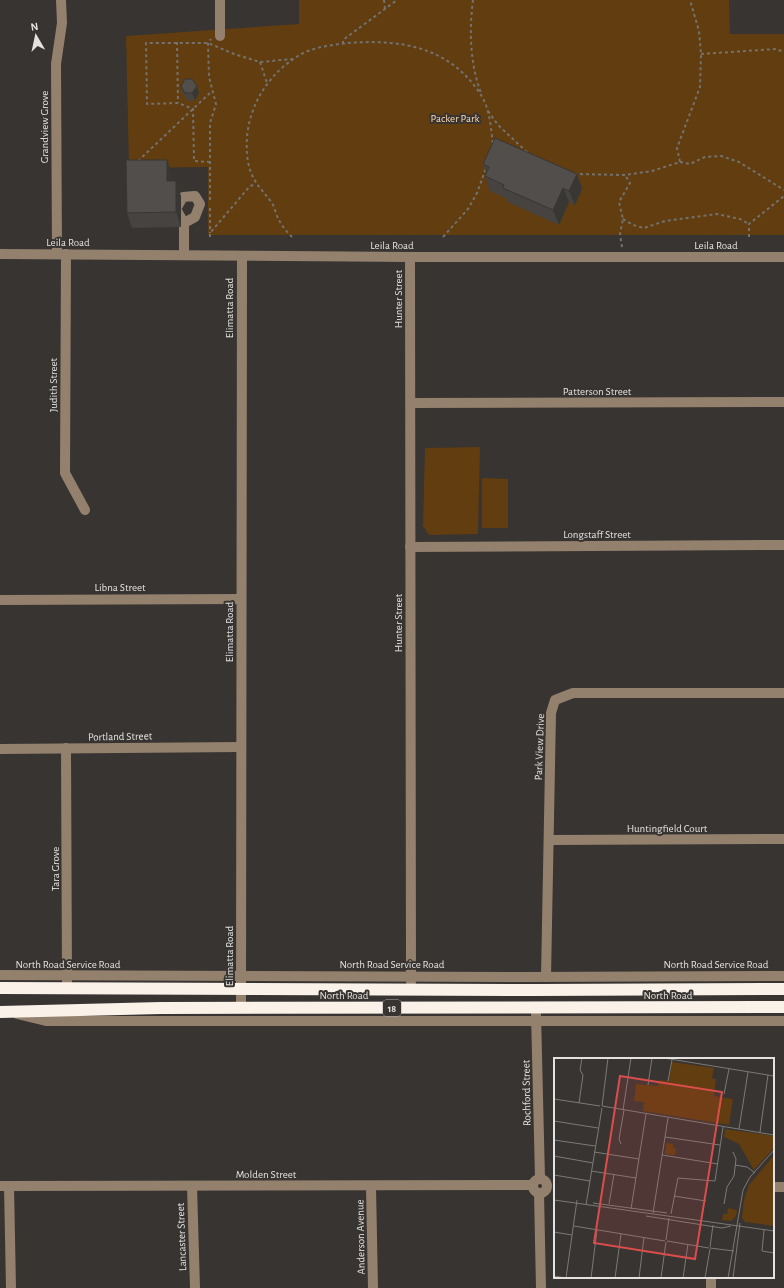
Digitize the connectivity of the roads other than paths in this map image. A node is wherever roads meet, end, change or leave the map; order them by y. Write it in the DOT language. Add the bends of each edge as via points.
graph roads {
  1 [pos="62,0"];
  2 [pos="220,0"];
  3 [pos="217,35"];
  4 [pos="184,223"];
  5 [pos="0,254"];
  6 [pos="61,254"];
  7 [pos="184,254"];
  8 [pos="242,256"];
  9 [pos="410,257"];
  10 [pos="784,257"];
  11 [pos="784,402"];
  12 [pos="411,403"];
  13 [pos="85,510"];
  14 [pos="784,545"];
  15 [pos="410,547"];
  16 [pos="241,599"];
  17 [pos="0,600"];
  18 [pos="784,693"];
  19 [pos="241,746"];
  20 [pos="66,748"];
  21 [pos="0,749"];
  22 [pos="784,839"];
  23 [pos="550,840"];
  24 [pos="0,975"];
  25 [pos="67,976"];
  26 [pos="241,976"];
  27 [pos="411,976"];
  28 [pos="784,976"];
  29 [pos="546,977"];
  30 [pos="0,988"];
  31 [pos="68,989"];
  32 [pos="784,989"];
  33 [pos="241,990"];
  34 [pos="411,990"];
  35 [pos="535,990"];
  36 [pos="784,1007"];
  37 [pos="241,1008"];
  38 [pos="535,1008"];
  39 [pos="2,1012"];
  40 [pos="537,1021"];
  41 [pos="784,1021"];
  42 [pos="5,1186"];
  43 [pos="192,1186"];
  44 [pos="371,1186"];
  45 [pos="537,1186"];
  46 [pos="551,1186"];
  47 [pos="784,1186"];
  48 [pos="774,1187"];
  49 [pos="11,1288"];
  50 [pos="195,1288"];
  51 [pos="373,1288"];
  52 [pos="541,1288"];
  1 -- 6 [label="street, Grandview Grove" via="62,23 56,64"];
  2 -- 3 [label="street"];
  4 -- 7 [label="street"];
  5 -- 6 [label="street, Leila Road"];
  6 -- 7 [label="street, Leila Road"];
  6 -- 13 [label="street, Judith Street" via="65,473"];
  7 -- 8 [label="street, Leila Road"];
  8 -- 9 [label="street, Leila Road"];
  8 -- 16 [label="street, Elimatta Road"];
  9 -- 10 [label="street, Leila Road"];
  9 -- 12 [label="street, Hunter Street"];
  11 -- 12 [label="street, Patterson Street"];
  12 -- 15 [label="street, Hunter Street"];
  14 -- 15 [label="street, Longstaff Street"];
  15 -- 27 [label="street, Hunter Street"];
  16 -- 17 [label="street, Libna Street"];
  16 -- 19 [label="street, Elimatta Road"];
  18 -- 23 [label="street, Park View Drive" via="572,693 555,700 551,713"];
  19 -- 20 [label="street, Portland Street"];
  19 -- 26 [label="street, Elimatta Road"];
  20 -- 21 [label="street, Portland Street"];
  20 -- 25 [label="street, Tara Grove"];
  22 -- 23 [label="street, Huntingfield Court"];
  23 -- 29 [label="street, Park View Drive"];
  24 -- 25 [label="street, North Road Service Road"];
  25 -- 26 [label="street, North Road Service Road"];
  25 -- 31 [label="street, Tara Grove"];
  26 -- 27 [label="street, North Road Service Road"];
  26 -- 33 [label="street, Elimatta Road"];
  27 -- 29 [label="street, North Road Service Road"];
  27 -- 34 [label="street, Hunter Street"];
  28 -- 29 [label="street, North Road Service Road"];
  30 -- 31 [label="highway, North Road / 18"];
  31 -- 33 [label="highway, North Road / 18"];
  32 -- 35 [label="highway, North Road / 18"];
  33 -- 34 [label="highway, North Road / 18"];
  33 -- 37 [label="street, Elimatta Road"];
  34 -- 35 [label="highway, North Road / 18"];
  35 -- 38 [label="highway"];
  36 -- 38 [label="highway, North Road / 18"];
  37 -- 38 [label="highway, North Road / 18"];
  37 -- 39 [label="highway, North Road / 18"];
  38 -- 40 [label="street, Rochford Street"];
  39 -- 40 [label="street" via="46,1021"];
  40 -- 41 [label="street"];
  40 -- 45 [label="street, Rochford Street"];
  42 -- 43 [label="street, Molden Street"];
  42 -- 49 [label="street"];
  43 -- 44 [label="street, Molden Street"];
  43 -- 50 [label="street, Lancaster Street"];
  44 -- 45 [label="street, Molden Street"];
  44 -- 51 [label="street, Anderson Avenue"];
  45 -- 46 [label="street" via="545,1191"];
  45 -- 52 [label="street, Rochford Street"];
  47 -- 48 [label="street"];
}
